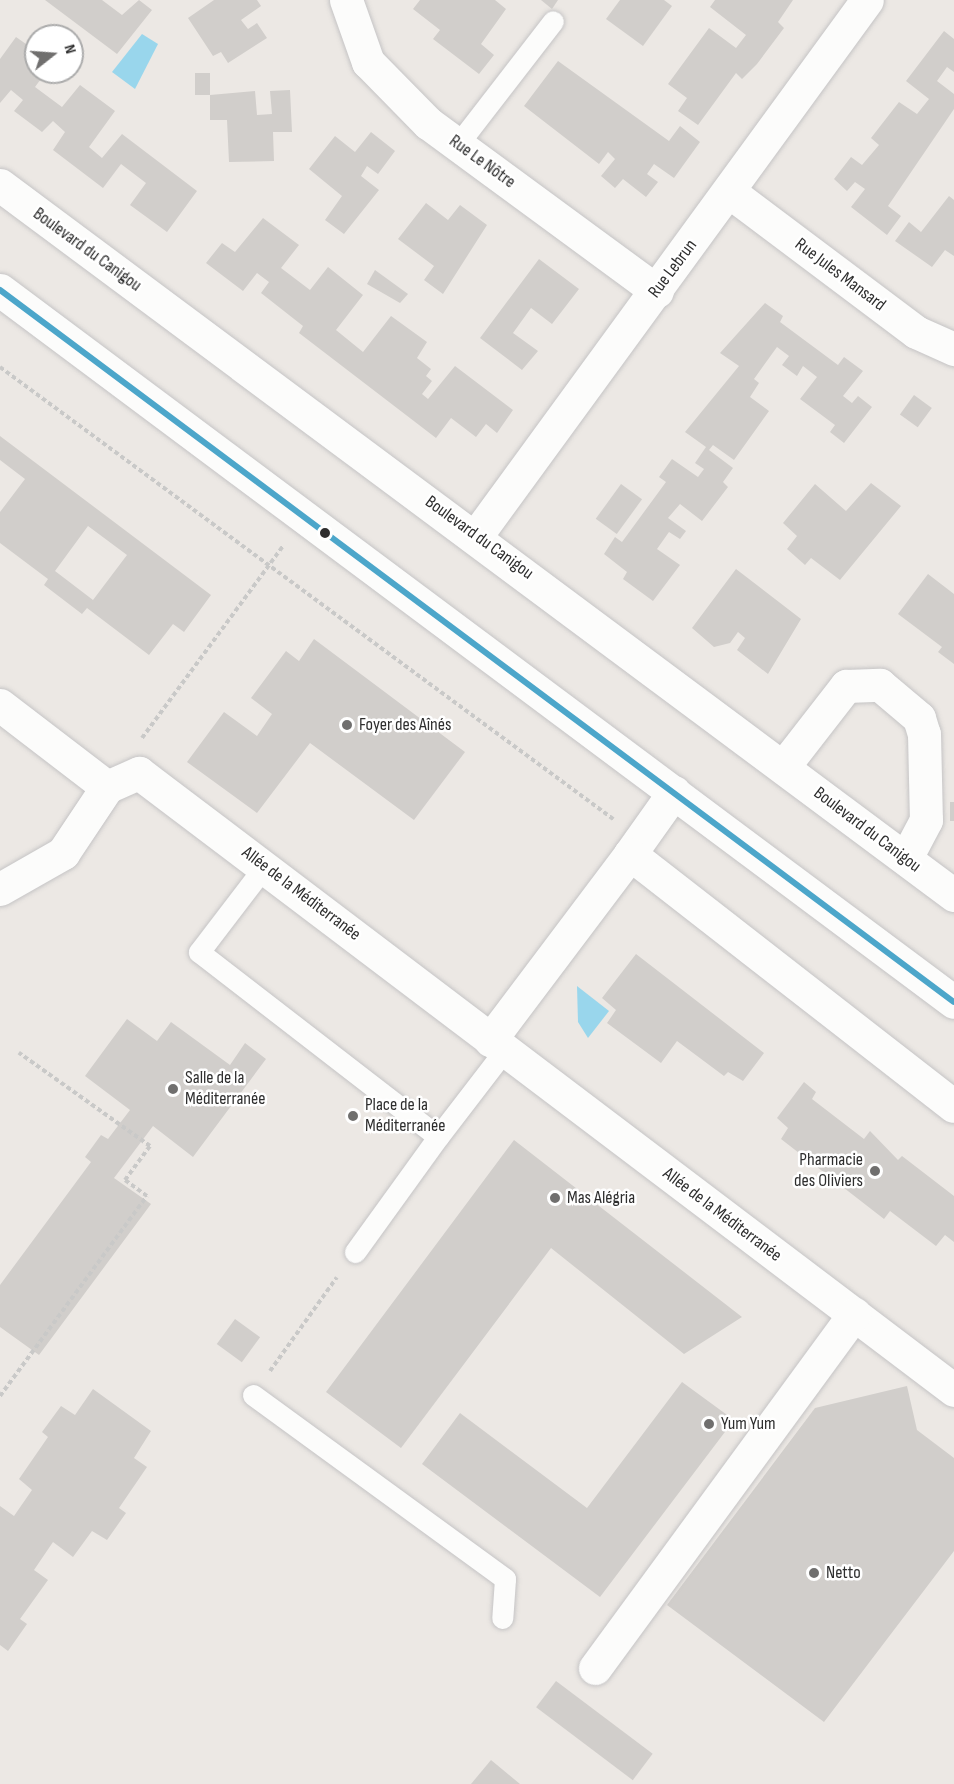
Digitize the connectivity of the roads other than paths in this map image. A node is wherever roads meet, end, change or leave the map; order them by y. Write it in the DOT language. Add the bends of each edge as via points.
graph roads {
  1 [pos="346,0"];
  2 [pos="867,0"];
  3 [pos="553,21"];
  4 [pos="458,144"];
  5 [pos="0,185"];
  6 [pos="731,193"];
  7 [pos="0,290"];
  8 [pos="657,291"];
  9 [pos="954,349"];
  10 [pos="476,536"];
  11 [pos="0,705"];
  12 [pos="783,767"];
  13 [pos="106,787"];
  14 [pos="674,792"];
  15 [pos="636,847"];
  16 [pos="906,858"];
  17 [pos="264,867"];
  18 [pos="0,889"];
  19 [pos="954,895"];
  20 [pos="954,1002"];
  21 [pos="497,1045"];
  22 [pos="954,1106"];
  23 [pos="438,1137"];
  24 [pos="355,1252"];
  25 [pos="854,1314"];
  26 [pos="954,1390"];
  27 [pos="253,1395"];
  28 [pos="502,1618"];
  29 [pos="595,1668"];
  1 -- 4 [label="street, Rue Le Nôtre" via="369,62 428,123"];
  2 -- 6 [label="street, Rue Lebrun"];
  3 -- 4 [label="lane"];
  4 -- 8 [label="street, Rue Le Nôtre"];
  5 -- 10 [label="street, Boulevard du Canigou"];
  6 -- 8 [label="street, Rue Lebrun"];
  6 -- 9 [label="street, Rue Jules Mansard" via="916,332"];
  7 -- 14 [label="street"];
  8 -- 10 [label="street, Rue Lebrun"];
  10 -- 12 [label="street, Boulevard du Canigou"];
  11 -- 13 [label="street"];
  12 -- 16 [label="street, Boulevard du Canigou"];
  12 -- 16 [label="street" via="846,686 880,685 920,718 924,734 926,820"];
  13 -- 17 [label="street, Allée de la Méditerranée" via="139,773"];
  13 -- 18 [label="street" via="63,853"];
  14 -- 15 [label="street"];
  14 -- 20 [label="street"];
  15 -- 21 [label="street"];
  15 -- 22 [label="street"];
  16 -- 19 [label="street, Boulevard du Canigou"];
  17 -- 21 [label="street, Allée de la Méditerranée"];
  17 -- 23 [label="lane" via="199,952"];
  21 -- 23 [label="lane"];
  21 -- 25 [label="street, Allée de la Méditerranée"];
  23 -- 24 [label="lane"];
  25 -- 26 [label="street, Allée de la Méditerranée"];
  25 -- 29 [label="street"];
  27 -- 28 [label="lane" via="505,1579"];
}
